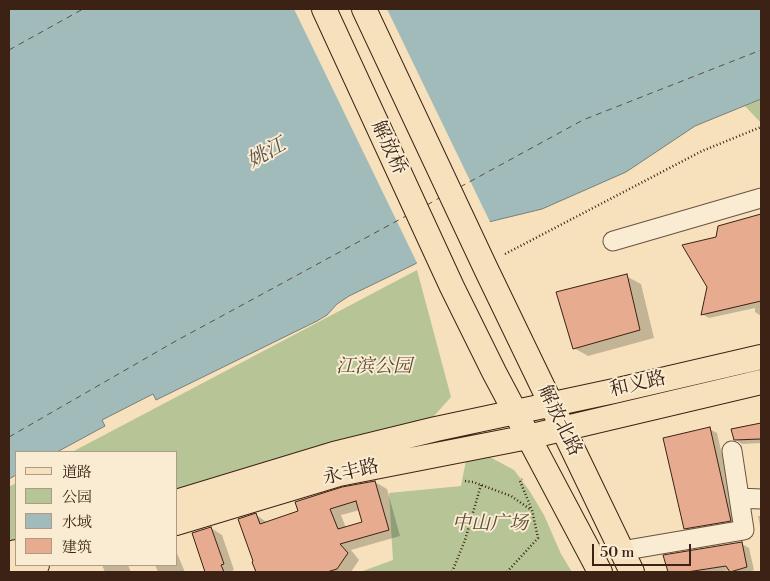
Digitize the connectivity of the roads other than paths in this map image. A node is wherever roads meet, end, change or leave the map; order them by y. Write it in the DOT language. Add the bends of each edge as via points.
graph roads {
  1 [pos="324,9"];
  2 [pos="364,9"];
  3 [pos="761,198"];
  4 [pos="613,241"];
  5 [pos="486,269"];
  6 [pos="452,287"];
  7 [pos="761,358"];
  8 [pos="761,382"];
  9 [pos="551,404"];
  10 [pos="515,412"];
  11 [pos="562,429"];
  12 [pos="528,437"];
  13 [pos="732,451"];
  14 [pos="739,498"];
  15 [pos="761,499"];
  16 [pos="178,501"];
  17 [pos="178,522"];
  18 [pos="621,551"];
  19 [pos="33,566"];
  20 [pos="12,572"];
  21 [pos="600,572"];
  22 [pos="632,572"];
  1 -- 6 [label="main road, 解放桥"];
  2 -- 5 [label="main road, 解放桥"];
  3 -- 4 [label="street"];
  5 -- 9 [label="main road, 解放北路"];
  6 -- 10 [label="main road, 解放北路"];
  7 -- 9 [label="main road, 和义路"];
  8 -- 11 [label="main road, 和义路"];
  9 -- 10 [label="main road, 和义路"];
  9 -- 11 [label="main road, 解放北路"];
  10 -- 12 [label="main road, 解放北路"];
  10 -- 16 [label="main road, 永丰路" via="334,454"];
  11 -- 12 [label="main road, 和义路"];
  11 -- 18 [label="main road, 解放北路"];
  12 -- 17 [label="main road, 永丰路" via="339,474"];
  12 -- 21 [label="main road, 解放北路"];
  13 -- 14 [label="street"];
  14 -- 15 [label="street"];
  14 -- 18 [label="street" via="744,530"];
  18 -- 22 [label="main road, 解放北路"];
  19 -- 20 [label="main road"];
}
